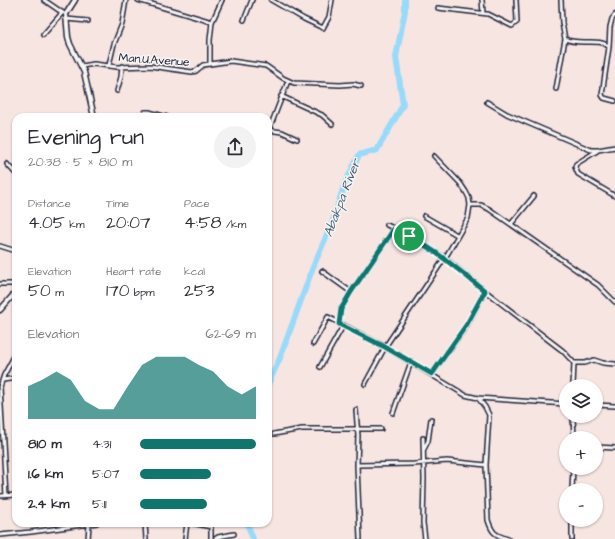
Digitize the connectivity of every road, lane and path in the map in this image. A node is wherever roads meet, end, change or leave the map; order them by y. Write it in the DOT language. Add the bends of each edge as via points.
graph roads {
  1 [pos="44,0"];
  2 [pos="75,0"];
  3 [pos="126,0"];
  4 [pos="138,0"];
  5 [pos="222,0"];
  6 [pos="252,0"];
  7 [pos="271,0"];
  8 [pos="332,0"];
  9 [pos="482,0"];
  10 [pos="516,0"];
  11 [pos="561,0"];
  12 [pos="438,8"];
  13 [pos="483,13"];
  14 [pos="65,15"];
  15 [pos="615,15"];
  16 [pos="244,20"];
  17 [pos="88,21"];
  18 [pos="212,22"];
  19 [pos="43,35"];
  20 [pos="610,36"];
  21 [pos="566,39"];
  22 [pos="602,42"];
  23 [pos="609,48"];
  24 [pos="210,64"];
  25 [pos="109,65"];
  26 [pos="82,66"];
  27 [pos="122,66"];
  28 [pos="288,81"];
  29 [pos="361,86"];
  30 [pos="556,89"];
  31 [pos="117,91"];
  32 [pos="281,96"];
  33 [pos="615,101"];
  34 [pos="487,102"];
  35 [pos="93,113"];
  36 [pos="272,122"];
  37 [pos="332,124"];
  38 [pos="272,131"];
  39 [pos="297,139"];
  40 [pos="615,147"];
  41 [pos="598,150"];
  42 [pos="434,156"];
  43 [pos="7,164"];
  44 [pos="12,170"];
  45 [pos="534,196"];
  46 [pos="615,196"];
  47 [pos="470,205"];
  48 [pos="424,216"];
  49 [pos="511,224"];
  50 [pos="387,225"];
  51 [pos="394,229"];
  52 [pos="458,235"];
  53 [pos="0,246"];
  54 [pos="12,250"];
  55 [pos="445,258"];
  56 [pos="322,271"];
  57 [pos="0,284"];
  58 [pos="12,284"];
  59 [pos="485,291"];
  60 [pos="351,292"];
  61 [pos="12,296"];
  62 [pos="615,302"];
  63 [pos="0,310"];
  64 [pos="339,324"];
  65 [pos="343,326"];
  66 [pos="313,344"];
  67 [pos="385,347"];
  68 [pos="12,361"];
  69 [pos="411,362"];
  70 [pos="574,363"];
  71 [pos="615,364"];
  72 [pos="320,367"];
  73 [pos="432,374"];
  74 [pos="12,379"];
  75 [pos="573,379"];
  76 [pos="2,381"];
  77 [pos="365,384"];
  78 [pos="478,398"];
  79 [pos="559,404"];
  80 [pos="603,405"];
  81 [pos="615,406"];
  82 [pos="356,410"];
  83 [pos="393,413"];
  84 [pos="431,419"];
  85 [pos="357,429"];
  86 [pos="381,429"];
  87 [pos="274,434"];
  88 [pos="423,438"];
  89 [pos="603,447"];
  90 [pos="615,448"];
  91 [pos="423,450"];
  92 [pos="424,463"];
  93 [pos="357,465"];
  94 [pos="486,465"];
  95 [pos="12,495"];
  96 [pos="0,496"];
  97 [pos="6,496"];
  98 [pos="74,527"];
  99 [pos="89,527"];
  100 [pos="146,527"];
  101 [pos="186,527"];
  102 [pos="211,527"];
  103 [pos="572,527"];
  104 [pos="58,529"];
  105 [pos="7,534"];
  106 [pos="234,534"];
  107 [pos="0,535"];
  108 [pos="7,539"];
  109 [pos="88,539"];
  110 [pos="146,539"];
  111 [pos="185,539"];
  112 [pos="211,539"];
  113 [pos="215,539"];
  114 [pos="360,539"];
  115 [pos="425,539"];
  116 [pos="508,539"];
  117 [pos="572,539"];
  1 -- 14 [label="street"];
  2 -- 14 [label="main road"];
  3 -- 25 [label="street" via="123,20"];
  4 -- 18 [label="street"];
  5 -- 18 [label="street"];
  6 -- 16 [label="street"];
  7 -- 8 [label="street" via="323,28 329,17"];
  9 -- 13 [label="street"];
  10 -- 13 [label="street" via="517,22 512,26"];
  11 -- 21 [label="street"];
  12 -- 13 [label="street"];
  14 -- 17 [label="street"];
  14 -- 19 [label="street"];
  14 -- 26 [label="main road" via="70,44"];
  15 -- 20 [label="street"];
  18 -- 24 [label="street"];
  20 -- 22 [label="street"];
  20 -- 23 [label="street"];
  21 -- 22 [label="street" via="586,43"];
  21 -- 30 [label="street"];
  22 -- 23 [label="street"];
  23 -- 33 [label="street" via="602,95"];
  24 -- 27 [label="street, Man.U.Avenue" via="192,72 150,66"];
  24 -- 28 [label="street, Man.U.Avenue" via="231,61 259,64"];
  25 -- 26 [label="street, Man.U.Avenue"];
  25 -- 27 [label="street, Man.U.Avenue"];
  26 -- 35 [label="main road"];
  27 -- 31 [label="street"];
  28 -- 29 [label="street, Man.U.Avenue"];
  28 -- 32 [label="street"];
  32 -- 36 [label="street"];
  32 -- 37 [label="street" via="322,116"];
  34 -- 41 [label="street" via="507,114 591,150"];
  38 -- 39 [label="street"];
  40 -- 41 [label="street"];
  41 -- 46 [label="street" via="576,164 576,170 578,174"];
  42 -- 47 [label="street" via="460,183"];
  43 -- 44 [label="street"];
  45 -- 49 [label="street"];
  47 -- 49 [label="street" via="485,206"];
  47 -- 52 [label="street" via="468,218"];
  48 -- 52 [label="street"];
  49 -- 62 [label="street" via="600,287"];
  50 -- 51 [label="street"];
  51 -- 55 [label="street"];
  51 -- 60 [label="street"];
  52 -- 55 [label="street"];
  53 -- 54 [label="street"];
  55 -- 59 [label="street"];
  55 -- 67 [label="street"];
  56 -- 60 [label="street"];
  57 -- 58 [label="street"];
  59 -- 70 [label="street" via="563,351"];
  59 -- 73 [label="street" via="467,324"];
  60 -- 64 [label="street" via="341,309"];
  61 -- 63 [label="main road"];
  64 -- 65 [label="street"];
  64 -- 66 [label="street" via="327,318"];
  65 -- 67 [label="street"];
  65 -- 72 [label="street"];
  67 -- 69 [label="street"];
  67 -- 77 [label="street"];
  68 -- 76 [label="street"];
  69 -- 73 [label="street"];
  69 -- 83 [label="street"];
  70 -- 71 [label="street" via="594,360"];
  70 -- 75 [label="street"];
  73 -- 78 [label="street" via="458,392"];
  74 -- 76 [label="street"];
  76 -- 97 [label="street"];
  78 -- 79 [label="street"];
  78 -- 94 [label="street" via="488,415"];
  80 -- 81 [label="street"];
  82 -- 85 [label="street"];
  84 -- 91 [label="street" via="428,441"];
  85 -- 86 [label="street"];
  85 -- 87 [label="street" via="302,429"];
  85 -- 93 [label="street"];
  88 -- 91 [label="street"];
  89 -- 90 [label="street"];
  91 -- 92 [label="street"];
  92 -- 93 [label="street"];
  92 -- 94 [label="street" via="447,461"];
  92 -- 115 [label="street"];
  93 -- 114 [label="street"];
  94 -- 116 [label="street" via="486,506 490,528 499,536"];
  95 -- 97 [label="street"];
  96 -- 97 [label="street"];
  98 -- 104 [label="street"];
  99 -- 109 [label="street"];
  100 -- 110 [label="street"];
  101 -- 111 [label="street"];
  102 -- 112 [label="street"];
  103 -- 117 [label="street"];
  104 -- 105 [label="street"];
  105 -- 107 [label="street"];
  105 -- 108 [label="street"];
  106 -- 113 [label="street"];
}
